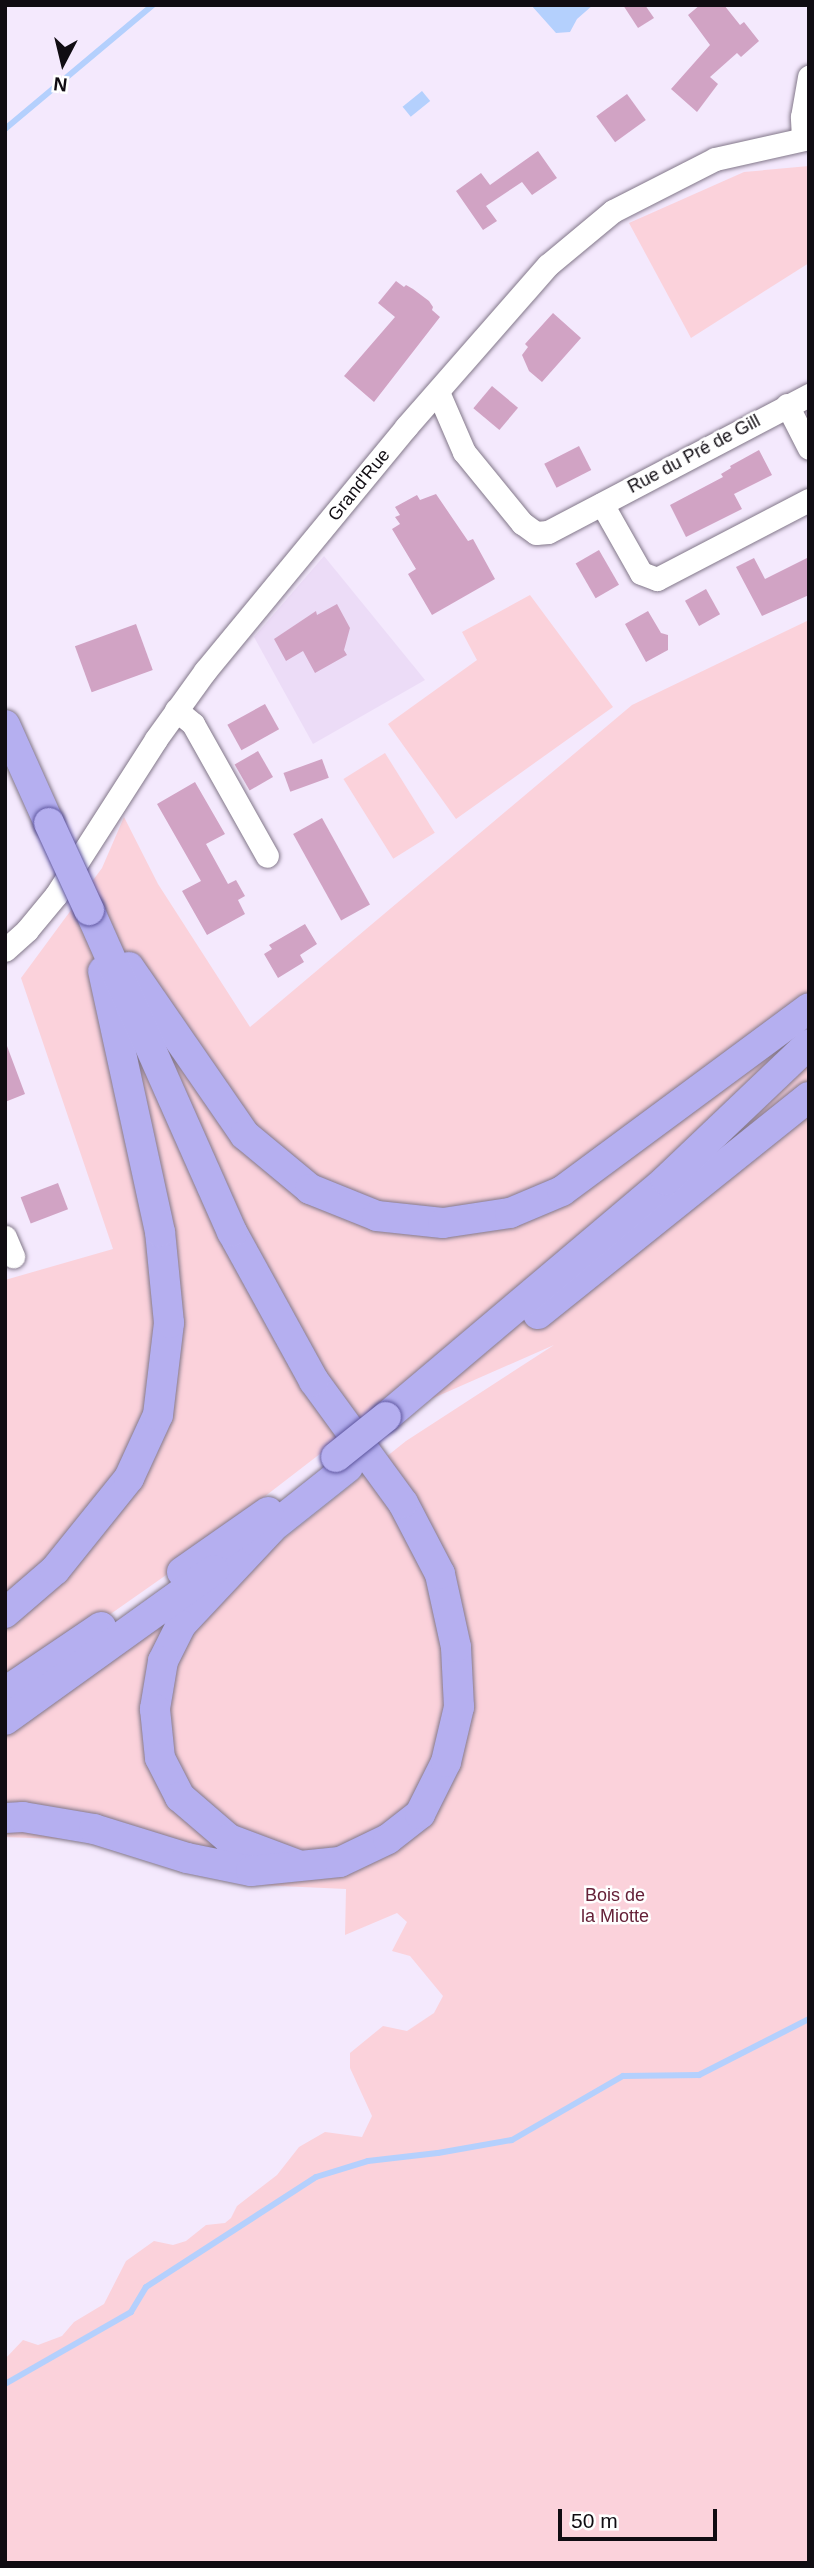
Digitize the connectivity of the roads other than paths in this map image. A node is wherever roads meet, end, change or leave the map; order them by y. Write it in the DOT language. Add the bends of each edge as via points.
graph roads {
  1 [pos="809,77"];
  2 [pos="806,127"];
  3 [pos="438,392"];
  4 [pos="809,395"];
  5 [pos="787,405"];
  6 [pos="809,448"];
  7 [pos="809,500"];
  8 [pos="601,504"];
  9 [pos="176,710"];
  10 [pos="5,725"];
  11 [pos="267,856"];
  12 [pos="89,909"];
  13 [pos="5,950"];
  14 [pos="809,1008"];
  15 [pos="809,1044"];
  16 [pos="809,1097"];
  17 [pos="391,1422"];
  18 [pos="342,1462"];
  19 [pos="271,1529"];
  20 [pos="5,1612"];
  21 [pos="5,1692"];
  22 [pos="5,1720"];
  23 [pos="5,1818"];
  24 [pos="303,1867"];
  1 -- 2 [label="street"];
  2 -- 3 [label="street, Grand'Rue" via="715,159 613,211 548,265"];
  3 -- 8 [label="street, Rue du Pré de Gill" via="464,452 528,530 548,532"];
  3 -- 9 [label="street, Grand'Rue"];
  4 -- 5 [label="street, Rue du Pré de Gill"];
  5 -- 6 [label="street"];
  5 -- 8 [label="street, Rue du Pré de Gill"];
  7 -- 8 [label="street" via="657,579 641,573"];
  9 -- 11 [label="street" via="192,724"];
  9 -- 13 [label="street, Grand'Rue" via="56,895"];
  10 -- 12 [label="main road, bridge"];
  12 -- 14 [label="main road" via="245,1135 310,1189 377,1216 443,1223 510,1213 562,1191"];
  12 -- 20 [label="main road" via="160,1232 169,1323 158,1415 129,1478 55,1570"];
  12 -- 24 [label="main road" via="232,1232 314,1381 403,1503 440,1574 456,1647 458,1707 446,1762 420,1814 388,1839 340,1862"];
  15 -- 17 [label="main road" via="666,1180"];
  16 -- 17 [label="main road"];
  17 -- 18 [label="main road, bridge"];
  18 -- 19 [label="main road"];
  18 -- 21 [label="main road"];
  19 -- 22 [label="main road"];
  19 -- 24 [label="main road" via="181,1625 163,1661 155,1709 160,1758 180,1797 229,1839"];
  23 -- 24 [label="main road" via="94,1829 187,1858 251,1871"];
}
